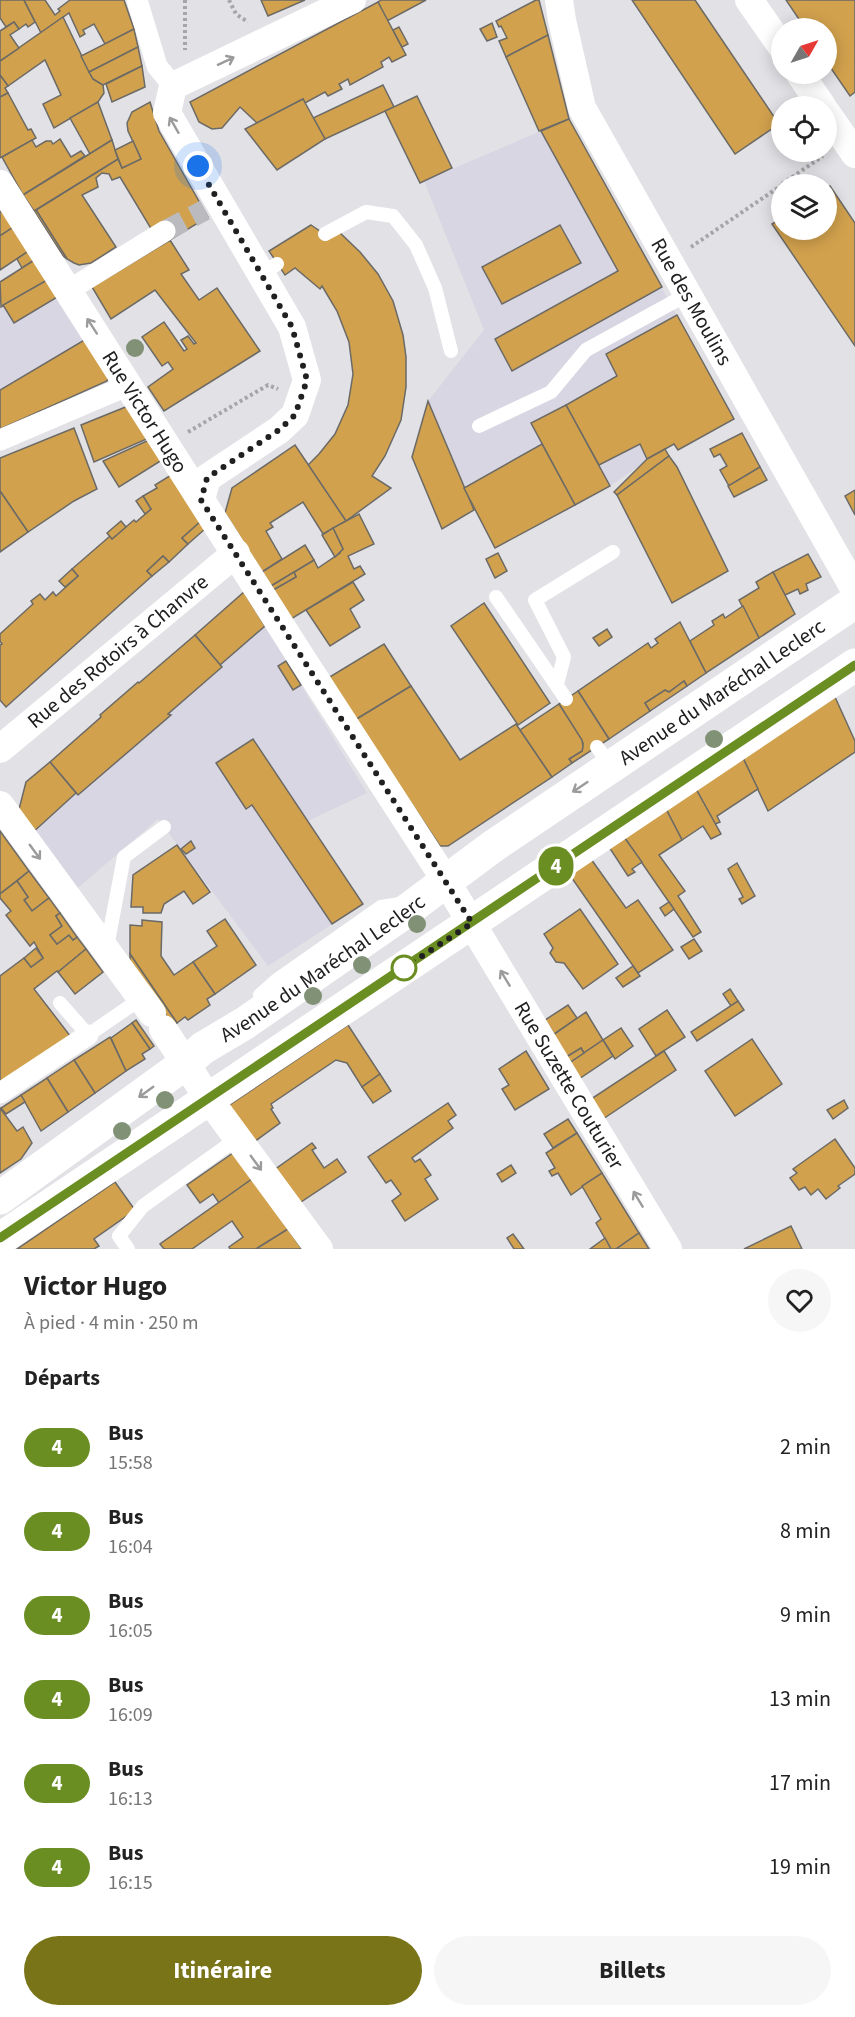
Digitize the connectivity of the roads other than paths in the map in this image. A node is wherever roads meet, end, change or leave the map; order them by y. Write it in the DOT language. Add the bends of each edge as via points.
graph roads {
  1 [pos="137,0"];
  2 [pos="352,0"];
  3 [pos="559,0"];
  4 [pos="749,0"];
  5 [pos="771,31"];
  6 [pos="179,83"];
  7 [pos="837,125"];
  8 [pos="852,143"];
  9 [pos="2,189"];
  10 [pos="165,231"];
  11 [pos="325,234"];
  12 [pos="69,290"];
  13 [pos="688,294"];
  14 [pos="451,351"];
  15 [pos="129,385"];
  16 [pos="479,426"];
  17 [pos="0,440"];
  18 [pos="201,500"];
  19 [pos="614,552"];
  20 [pos="236,553"];
  21 [pos="855,590"];
  22 [pos="496,597"];
  23 [pos="855,602"];
  24 [pos="855,665"];
  25 [pos="556,684"];
  26 [pos="567,699"];
  27 [pos="0,748"];
  28 [pos="0,805"];
  29 [pos="164,827"];
  30 [pos="446,881"];
  31 [pos="472,923"];
  32 [pos="106,949"];
  33 [pos="60,1003"];
  34 [pos="152,1013"];
  35 [pos="88,1035"];
  36 [pos="194,1055"];
  37 [pos="0,1093"];
  38 [pos="208,1098"];
  39 [pos="238,1138"];
  40 [pos="0,1198"];
  41 [pos="0,1239"];
  42 [pos="128,1249"];
  43 [pos="319,1249"];
  44 [pos="668,1249"];
  1 -- 6 [label="street" via="157,66"];
  6 -- 2 [label="street, one-way"];
  3 -- 13 [label="street, Rue des Moulins" via="582,108"];
  4 -- 5 [label="street"];
  18 -- 6 [label="street, one-way" via="207,478 295,415 307,380 269,269 211,206 168,113"];
  7 -- 8 [label="street"];
  9 -- 12 [label="street, Rue Victor Hugo"];
  10 -- 12 [label="street"];
  11 -- 14 [label="lane" via="366,212 393,216 416,245 435,288"];
  15 -- 12 [label="street, Rue Victor Hugo, one-way"];
  13 -- 16 [label="lane" via="586,350 551,392"];
  13 -- 21 [label="street, Rue des Moulins"];
  15 -- 17 [label="street"];
  15 -- 18 [label="street, Rue Victor Hugo"];
  18 -- 20 [label="street, Rue Victor Hugo"];
  19 -- 25 [label="lane" via="535,600 564,657"];
  20 -- 27 [label="street, Rue des Rotoirs à Chanvre"];
  20 -- 30 [label="street, Rue Victor Hugo"];
  22 -- 25 [label="lane"];
  23 -- 30 [label="street, Avenue du Maréchal Leclerc, one-way" via="604,756"];
  24 -- 31 [label="street"];
  25 -- 26 [label="lane"];
  28 -- 32 [label="street, one-way"];
  29 -- 32 [label="lane" via="124,857"];
  30 -- 31 [label="street, Rue Suzette Couturier"];
  30 -- 36 [label="street, Avenue du Maréchal Leclerc"];
  31 -- 38 [label="street"];
  44 -- 31 [label="street, Rue Suzette Couturier, one-way"];
  32 -- 34 [label="street"];
  33 -- 35 [label="lane"];
  34 -- 35 [label="lane"];
  34 -- 36 [label="street"];
  35 -- 37 [label="street"];
  36 -- 38 [label="street"];
  36 -- 40 [label="street, Avenue du Maréchal Leclerc, one-way"];
  38 -- 39 [label="street"];
  38 -- 41 [label="street"];
  39 -- 42 [label="lane" via="143,1206 119,1236"];
  39 -- 43 [label="street, one-way"];
}
